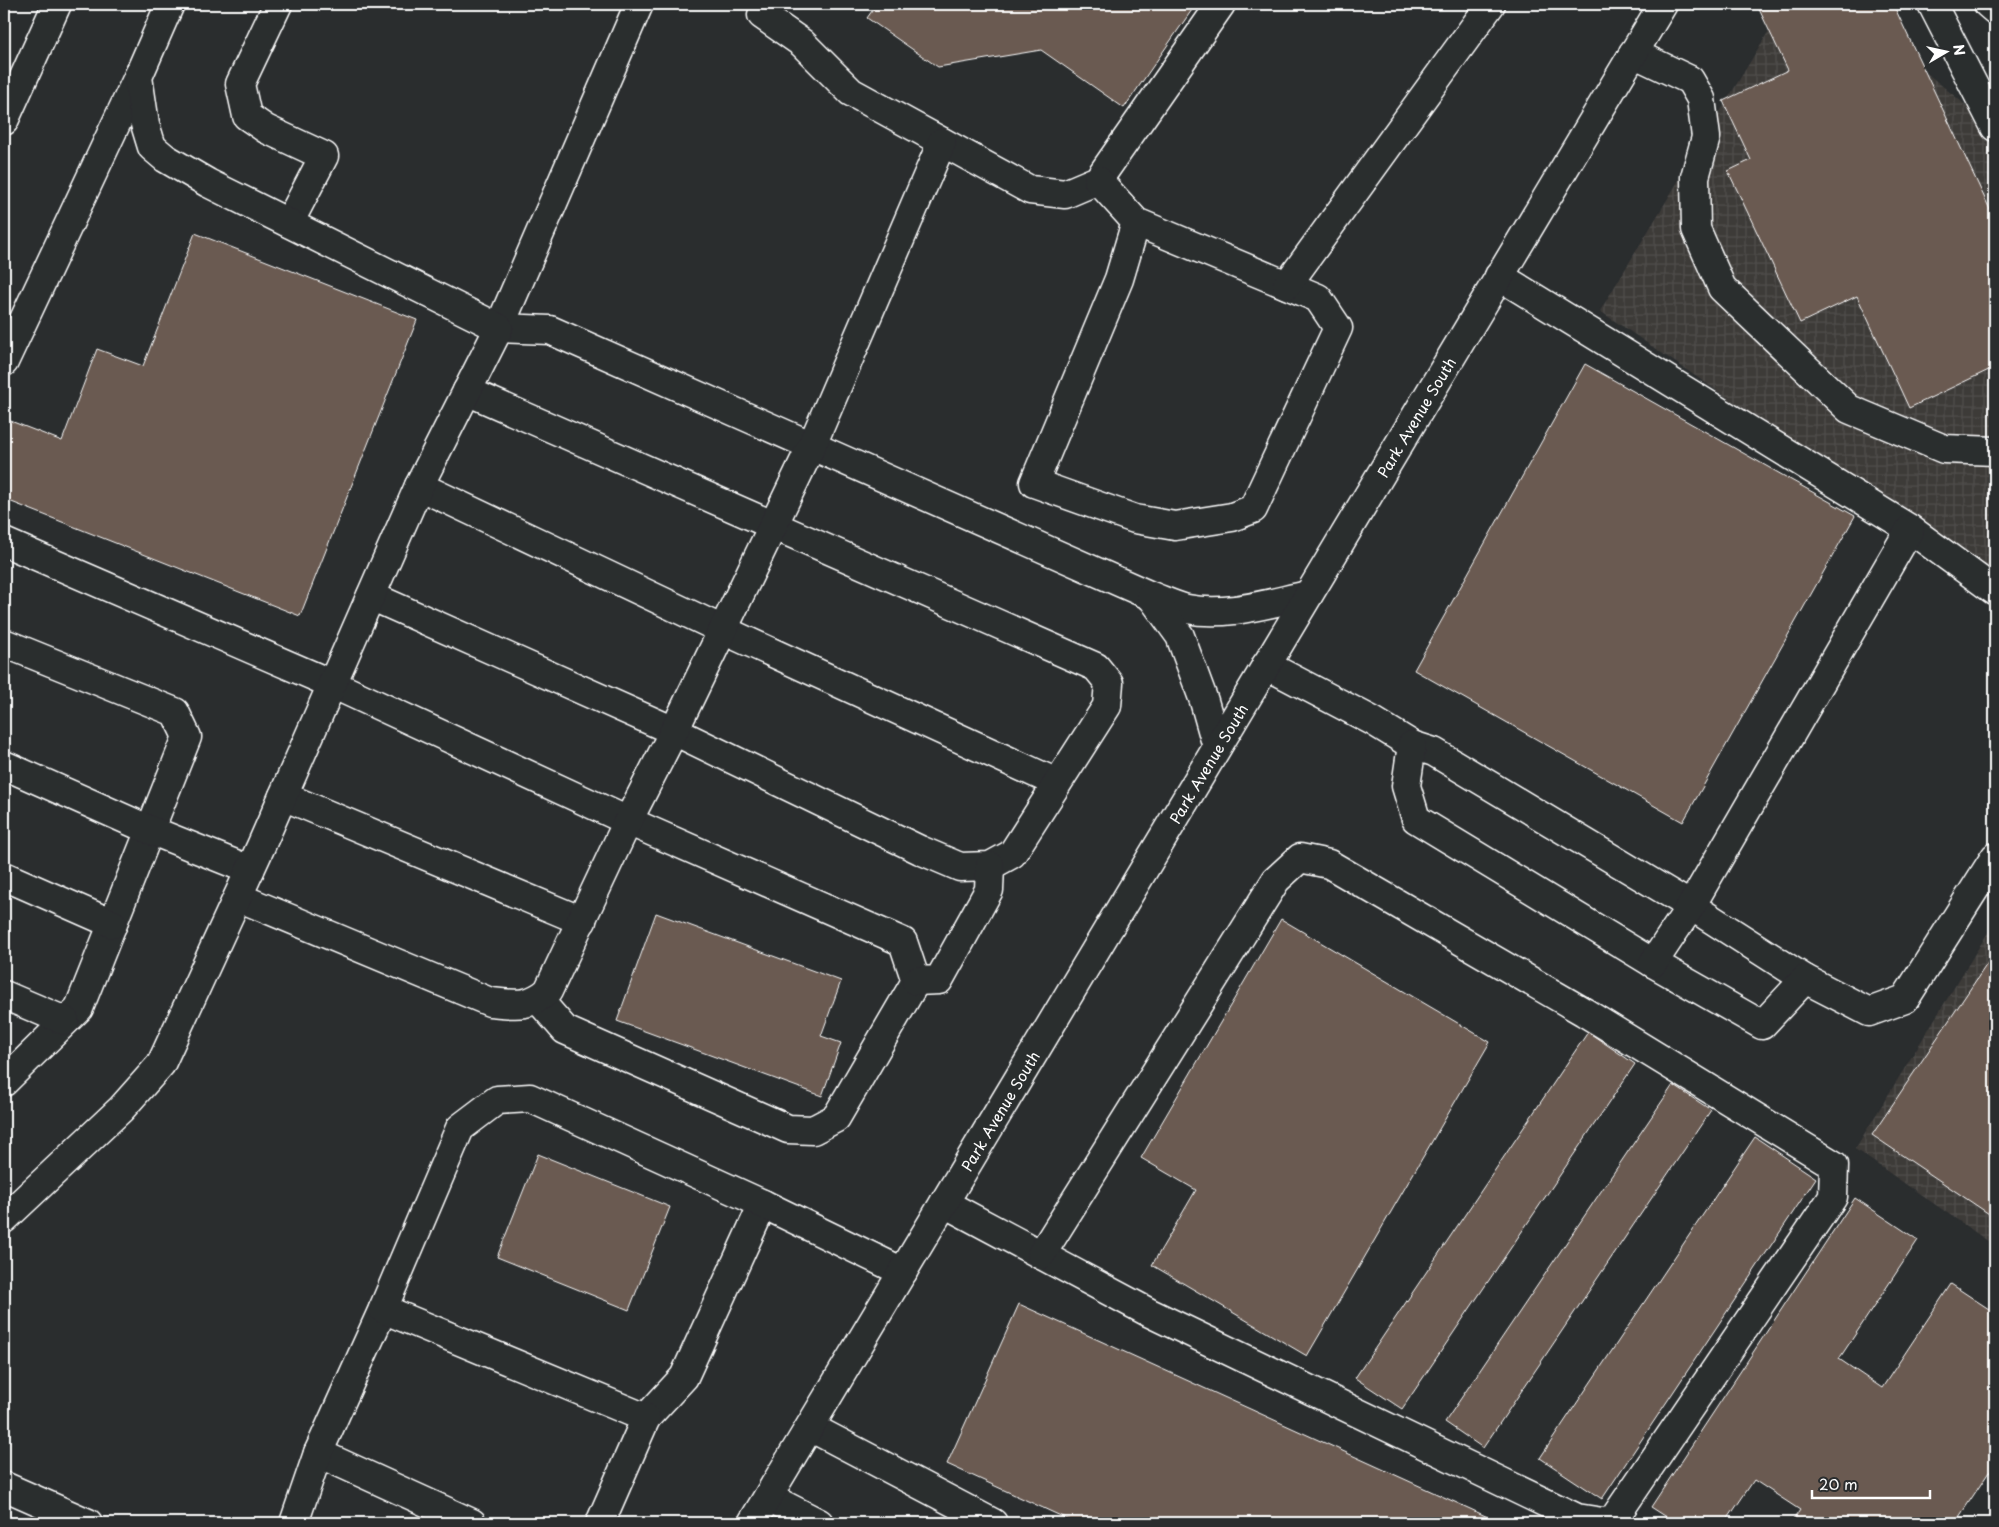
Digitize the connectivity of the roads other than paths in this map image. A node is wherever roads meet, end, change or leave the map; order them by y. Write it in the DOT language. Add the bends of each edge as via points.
graph roads {
  1 [pos="57,4"];
  2 [pos="170,4"];
  3 [pos="278,4"];
  4 [pos="639,4"];
  5 [pos="767,4"];
  6 [pos="1221,4"];
  7 [pos="1491,4"];
  8 [pos="1663,4"];
  9 [pos="1932,4"];
  10 [pos="1988,4"];
  11 [pos="1995,10"];
  12 [pos="1633,53"];
  13 [pos="138,77"];
  14 [pos="4,121"];
  15 [pos="1995,127"];
  16 [pos="942,142"];
  17 [pos="1098,180"];
  18 [pos="1136,222"];
  19 [pos="288,223"];
  20 [pos="1500,276"];
  21 [pos="1287,285"];
  22 [pos="499,328"];
  23 [pos="4,362"];
  24 [pos="466,392"];
  25 [pos="812,445"];
  26 [pos="1995,451"];
  27 [pos="419,486"];
  28 [pos="774,526"];
  29 [pos="1910,529"];
  30 [pos="4,542"];
  31 [pos="1995,591"];
  32 [pos="1308,595"];
  33 [pos="371,596"];
  34 [pos="1151,596"];
  35 [pos="723,630"];
  36 [pos="4,643"];
  37 [pos="1266,665"];
  38 [pos="332,684"];
  39 [pos="674,731"];
  40 [pos="1412,745"];
  41 [pos="1217,747"];
  42 [pos="4,765"];
  43 [pos="1057,783"];
  44 [pos="283,796"];
  45 [pos="628,821"];
  46 [pos="150,830"];
  47 [pos="1995,857"];
  48 [pos="990,866"];
  49 [pos="250,870"];
  50 [pos="4,876"];
  51 [pos="238,897"];
  52 [pos="1691,906"];
  53 [pos="582,921"];
  54 [pos="113,924"];
  55 [pos="1653,963"];
  56 [pos="1805,979"];
  57 [pos="916,981"];
  58 [pos="4,994"];
  59 [pos="538,999"];
  60 [pos="65,1021"];
  61 [pos="4,1082"];
  62 [pos="944,1203"];
  63 [pos="763,1204"];
  64 [pos="4,1220"];
  65 [pos="1041,1255"];
  66 [pos="903,1272"];
  67 [pos="383,1309"];
  68 [pos="646,1418"];
  69 [pos="810,1427"];
  70 [pos="318,1453"];
  71 [pos="4,1486"];
  72 [pos="768,1497"];
  73 [pos="88,1523"];
  74 [pos="294,1523"];
  75 [pos="472,1523"];
  76 [pos="600,1523"];
  77 [pos="752,1523"];
  78 [pos="819,1523"];
  79 [pos="994,1523"];
  80 [pos="1610,1523"];
  1 -- 14 [label="main road"];
  2 -- 13 [label="main road"];
  3 -- 19 [label="main road" via="240,84 247,116 266,129 324,156"];
  4 -- 22 [label="main road"];
  5 -- 16 [label="main road" via="762,14 802,43 851,92"];
  6 -- 17 [label="main road"];
  7 -- 21 [label="main road"];
  8 -- 12 [label="main road, Park Avenue South"];
  9 -- 15 [label="main road"];
  10 -- 11 [label="main road"];
  12 -- 20 [label="main road, Park Avenue South"];
  12 -- 26 [label="main road" via="1690,80 1701,99 1706,137 1696,177 1696,229 1722,288 1849,408 1944,449"];
  13 -- 19 [label="main road" via="152,147 208,183"];
  13 -- 23 [label="main road"];
  16 -- 17 [label="main road" via="1030,190 1065,194"];
  16 -- 25 [label="main road"];
  17 -- 18 [label="main road"];
  18 -- 21 [label="main road"];
  18 -- 21 [label="main road" via="1119,278 1034,483 1135,519 1175,526 1232,517 1253,509 1338,328 1318,298"];
  19 -- 22 [label="main road"];
  20 -- 29 [label="main road"];
  20 -- 32 [label="main road, Park Avenue South"];
  22 -- 24 [label="main road"];
  22 -- 25 [label="main road" via="550,330"];
  24 -- 27 [label="main road"];
  24 -- 28 [label="main road"];
  25 -- 28 [label="main road"];
  25 -- 34 [label="main road"];
  27 -- 33 [label="main road"];
  27 -- 35 [label="main road"];
  28 -- 35 [label="main road"];
  28 -- 43 [label="main road" via="1096,667 1109,682 1107,706"];
  29 -- 31 [label="main road"];
  29 -- 52 [label="main road"];
  30 -- 38 [label="main road"];
  32 -- 34 [label="main road" via="1228,612 1185,609"];
  32 -- 37 [label="main road, Park Avenue South"];
  33 -- 38 [label="main road"];
  33 -- 39 [label="main road"];
  34 -- 41 [label="main road" via="1180,636"];
  35 -- 39 [label="main road"];
  35 -- 43 [label="main road"];
  36 -- 46 [label="main road" via="176,712 187,736"];
  37 -- 40 [label="main road"];
  37 -- 41 [label="main road, Park Avenue South"];
  38 -- 44 [label="main road"];
  38 -- 45 [label="main road"];
  39 -- 45 [label="main road"];
  39 -- 48 [label="main road" via="920,850 960,867"];
  40 -- 52 [label="main road" via="1434,752"];
  40 -- 55 [label="main road" via="1406,786 1416,819"];
  41 -- 62 [label="main road, Park Avenue South"];
  42 -- 46 [label="main road"];
  43 -- 48 [label="main road" via="1012,854"];
  44 -- 49 [label="main road"];
  44 -- 53 [label="main road"];
  45 -- 53 [label="main road"];
  45 -- 57 [label="main road" via="903,942"];
  46 -- 49 [label="main road"];
  46 -- 54 [label="main road"];
  47 -- 56 [label="main road" via="1905,999 1869,1012"];
  48 -- 57 [label="main road" via="989,890 939,980"];
  49 -- 51 [label="main road"];
  50 -- 54 [label="main road"];
  51 -- 59 [label="main road" via="490,1002 521,1005"];
  51 -- 64 [label="main road" via="161,1064 121,1109"];
  52 -- 55 [label="main road"];
  52 -- 56 [label="main road"];
  53 -- 59 [label="main road" via="548,991"];
  54 -- 60 [label="main road" via="79,1008"];
  55 -- 56 [label="main road" via="1762,1025"];
  57 -- 59 [label="main road" via="836,1118 813,1130 788,1129 565,1030"];
  58 -- 60 [label="main road"];
  60 -- 61 [label="main road"];
  62 -- 65 [label="main road"];
  62 -- 66 [label="main road, Park Avenue South"];
  63 -- 66 [label="main road"];
  63 -- 67 [label="main road" via="530,1098 496,1100 460,1128"];
  63 -- 68 [label="main road" via="684,1377"];
  65 -- 80 [label="main road" via="1150,1313 1568,1514"];
  65 -- 80 [label="main road" via="1276,880 1300,858 1328,864 1584,1012 1834,1165 1833,1197"];
  66 -- 69 [label="main road, Park Avenue South"];
  67 -- 68 [label="main road"];
  67 -- 70 [label="main road"];
  68 -- 76 [label="main road"];
  69 -- 72 [label="main road, Park Avenue South"];
  69 -- 79 [label="main road"];
  70 -- 74 [label="main road"];
  70 -- 75 [label="main road"];
  71 -- 73 [label="main road"];
  72 -- 77 [label="main road, Park Avenue South"];
  72 -- 78 [label="main road"];
}
